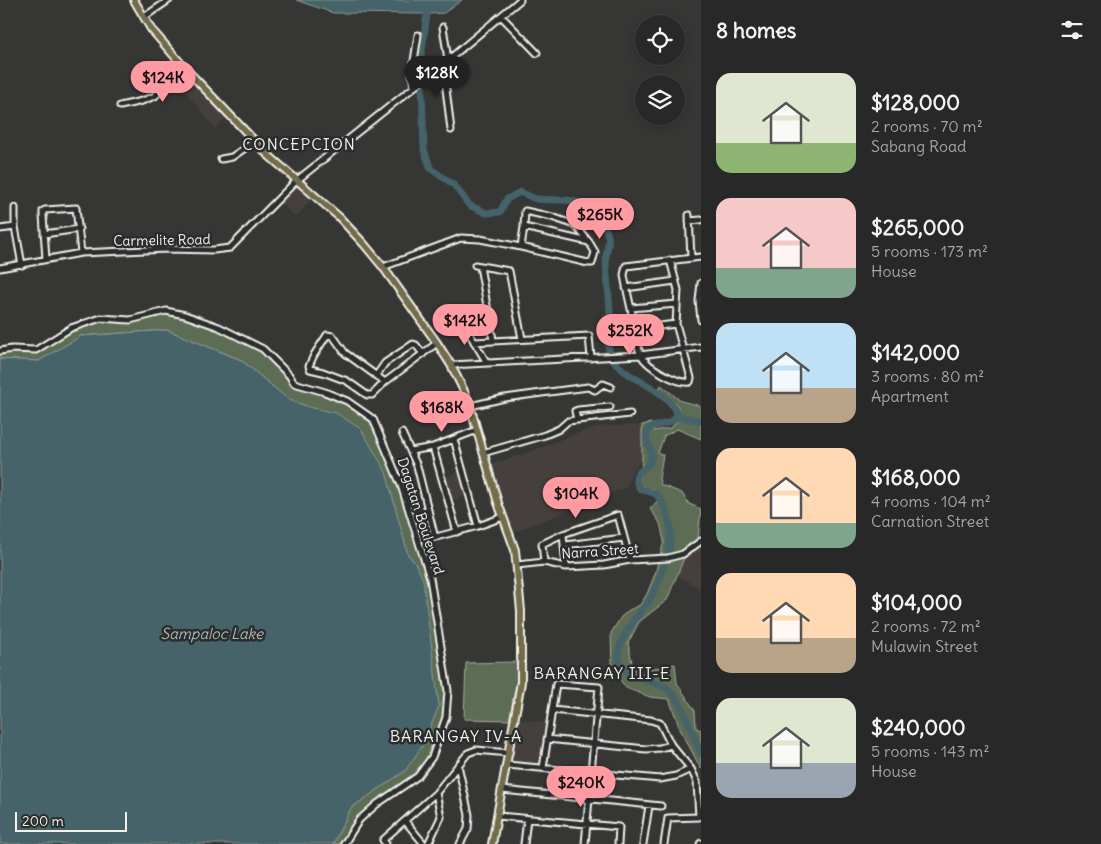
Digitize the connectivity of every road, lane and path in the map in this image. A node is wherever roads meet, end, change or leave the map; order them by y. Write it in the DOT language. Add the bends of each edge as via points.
graph roads {
  1 [pos="134,0"];
  2 [pos="169,0"];
  3 [pos="520,0"];
  4 [pos="502,16"];
  5 [pos="144,17"];
  6 [pos="443,27"];
  7 [pos="418,35"];
  8 [pos="537,52"];
  9 [pos="446,62"];
  10 [pos="184,67"];
  11 [pos="414,87"];
  12 [pos="120,106"];
  13 [pos="451,130"];
  14 [pos="255,140"];
  15 [pos="221,159"];
  16 [pos="296,180"];
  17 [pos="15,208"];
  18 [pos="701,220"];
  19 [pos="15,227"];
  20 [pos="524,227"];
  21 [pos="0,229"];
  22 [pos="79,229"];
  23 [pos="44,234"];
  24 [pos="590,242"];
  25 [pos="521,247"];
  26 [pos="81,254"];
  27 [pos="701,257"];
  28 [pos="691,258"];
  29 [pos="46,259"];
  30 [pos="670,260"];
  31 [pos="22,265"];
  32 [pos="383,267"];
  33 [pos="0,268"];
  34 [pos="675,281"];
  35 [pos="701,283"];
  36 [pos="626,288"];
  37 [pos="700,301"];
  38 [pos="677,304"];
  39 [pos="632,308"];
  40 [pos="460,318"];
  41 [pos="701,320"];
  42 [pos="676,324"];
  43 [pos="635,329"];
  44 [pos="522,339"];
  45 [pos="493,340"];
  46 [pos="474,342"];
  47 [pos="437,343"];
  48 [pos="701,347"];
  49 [pos="683,350"];
  50 [pos="0,351"];
  51 [pos="423,354"];
  52 [pos="640,355"];
  53 [pos="591,358"];
  54 [pos="487,363"];
  55 [pos="451,365"];
  56 [pos="376,376"];
  57 [pos="385,382"];
  58 [pos="610,387"];
  59 [pos="470,406"];
  60 [pos="610,407"];
  61 [pos="630,414"];
  62 [pos="577,420"];
  63 [pos="477,430"];
  64 [pos="402,432"];
  65 [pos="454,439"];
  66 [pos="433,447"];
  67 [pos="412,451"];
  68 [pos="483,453"];
  69 [pos="503,517"];
  70 [pos="478,526"];
  71 [pos="457,532"];
  72 [pos="563,534"];
  73 [pos="624,538"];
  74 [pos="701,542"];
  75 [pos="565,546"];
  76 [pos="630,560"];
  77 [pos="544,562"];
  78 [pos="517,565"];
  79 [pos="566,567"];
  80 [pos="552,710"];
  81 [pos="597,715"];
  82 [pos="546,739"];
  83 [pos="594,743"];
  84 [pos="671,745"];
  85 [pos="509,753"];
  86 [pos="458,765"];
  87 [pos="507,765"];
  88 [pos="543,768"];
  89 [pos="691,769"];
  90 [pos="591,772"];
  91 [pos="502,790"];
  92 [pos="436,792"];
  93 [pos="589,799"];
  94 [pos="649,806"];
  95 [pos="661,806"];
  96 [pos="498,816"];
  97 [pos="527,819"];
  98 [pos="405,822"];
  99 [pos="587,824"];
  100 [pos="344,844"];
  101 [pos="386,844"];
  102 [pos="426,844"];
  103 [pos="460,844"];
  104 [pos="492,844"];
  105 [pos="524,844"];
  106 [pos="586,844"];
  107 [pos="618,844"];
  108 [pos="643,844"];
  109 [pos="664,844"];
  1 -- 5 [label="main road"];
  2 -- 5 [label="street"];
  3 -- 4 [label="street, Carmelite Road"];
  4 -- 8 [label="street"];
  4 -- 9 [label="street, Carmelite Road"];
  5 -- 10 [label="main road"];
  6 -- 9 [label="street"];
  7 -- 11 [label="street" via="412,74"];
  9 -- 11 [label="street, Carmelite Road"];
  9 -- 13 [label="street"];
  10 -- 12 [label="street" via="155,96"];
  10 -- 14 [label="main road"];
  11 -- 16 [label="street, Carmelite Road"];
  14 -- 15 [label="street" via="232,157"];
  14 -- 16 [label="main road"];
  16 -- 26 [label="street, Carmelite Road" via="230,248"];
  16 -- 32 [label="main road" via="339,217"];
  17 -- 19 [label="street"];
  18 -- 28 [label="street" via="689,218"];
  19 -- 21 [label="street"];
  19 -- 31 [label="street"];
  20 -- 24 [label="street"];
  20 -- 24 [label="street" via="525,211 575,224"];
  20 -- 25 [label="street"];
  22 -- 23 [label="street"];
  22 -- 23 [label="street" via="76,208 45,210 42,212"];
  22 -- 26 [label="street"];
  23 -- 29 [label="street"];
  24 -- 25 [label="street" via="595,252 592,264"];
  25 -- 32 [label="street" via="461,238"];
  26 -- 29 [label="street, Carmelite Road"];
  27 -- 28 [label="street"];
  28 -- 30 [label="street"];
  29 -- 31 [label="street, Carmelite Road"];
  30 -- 34 [label="street"];
  30 -- 36 [label="street" via="626,266"];
  31 -- 33 [label="street, Carmelite Road"];
  32 -- 47 [label="main road"];
  34 -- 36 [label="street"];
  34 -- 38 [label="street"];
  35 -- 37 [label="street"];
  36 -- 39 [label="street"];
  37 -- 41 [label="street"];
  38 -- 39 [label="street"];
  38 -- 42 [label="street"];
  39 -- 43 [label="street"];
  40 -- 46 [label="street"];
  42 -- 43 [label="street"];
  42 -- 49 [label="street"];
  43 -- 52 [label="street"];
  44 -- 45 [label="street"];
  44 -- 45 [label="street" via="509,271 477,266"];
  44 -- 53 [label="street" via="589,336"];
  45 -- 46 [label="street"];
  46 -- 54 [label="street"];
  47 -- 51 [label="street"];
  47 -- 55 [label="main road"];
  48 -- 49 [label="street"];
  49 -- 52 [label="street"];
  49 -- 52 [label="street" via="691,378 686,383 658,370"];
  50 -- 100 [label="street, Dagatan Boulevard" via="36,350 71,328 101,318 130,320 166,311 185,315 242,338 263,349 294,383 347,401 373,419 401,485 430,578 448,691 446,717 432,756 418,776 359,820"];
  51 -- 56 [label="street" via="413,344 385,364"];
  51 -- 57 [label="street"];
  52 -- 53 [label="street"];
  53 -- 54 [label="street"];
  54 -- 55 [label="street"];
  55 -- 59 [label="main road"];
  56 -- 57 [label="street"];
  56 -- 57 [label="street" via="345,353 330,335 326,335 309,366 347,381 368,395"];
  58 -- 59 [label="street" via="603,384 595,390 588,387"];
  59 -- 63 [label="main road"];
  60 -- 62 [label="street" via="575,411"];
  61 -- 62 [label="street"];
  62 -- 68 [label="street" via="545,435"];
  63 -- 65 [label="street"];
  63 -- 68 [label="main road"];
  64 -- 67 [label="street"];
  65 -- 66 [label="street"];
  65 -- 70 [label="street"];
  66 -- 67 [label="street"];
  66 -- 71 [label="street"];
  67 -- 71 [label="street" via="434,534 436,537"];
  68 -- 69 [label="main road"];
  69 -- 70 [label="street"];
  69 -- 78 [label="main road"];
  70 -- 71 [label="street"];
  72 -- 73 [label="street" via="618,515"];
  72 -- 75 [label="street"];
  72 -- 77 [label="street" via="542,544"];
  73 -- 75 [label="street"];
  73 -- 76 [label="street"];
  74 -- 76 [label="street, Narra Street" via="683,554 668,558"];
  75 -- 79 [label="street"];
  76 -- 79 [label="street, Narra Street"];
  77 -- 78 [label="street, Narra Street"];
  77 -- 79 [label="street, Narra Street"];
  78 -- 85 [label="main road" via="521,677"];
  80 -- 81 [label="street"];
  80 -- 81 [label="street" via="556,684 599,687"];
  80 -- 82 [label="street"];
  81 -- 83 [label="street"];
  81 -- 84 [label="street" via="660,723"];
  82 -- 83 [label="street"];
  82 -- 88 [label="street"];
  83 -- 84 [label="street" via="646,749"];
  83 -- 90 [label="street"];
  84 -- 89 [label="street"];
  85 -- 86 [label="street" via="476,750 468,753"];
  85 -- 87 [label="main road"];
  86 -- 92 [label="street"];
  86 -- 103 [label="street" via="469,815 468,829"];
  87 -- 88 [label="street"];
  87 -- 91 [label="main road"];
  88 -- 90 [label="street"];
  89 -- 90 [label="street" via="660,779"];
  89 -- 109 [label="street" via="696,782 700,817 668,818"];
  91 -- 93 [label="street"];
  91 -- 96 [label="main road"];
  92 -- 98 [label="street"];
  92 -- 102 [label="street" via="441,817"];
  93 -- 94 [label="street"];
  93 -- 99 [label="street"];
  94 -- 95 [label="street"];
  94 -- 108 [label="street"];
  96 -- 97 [label="street"];
  96 -- 104 [label="main road"];
  97 -- 99 [label="street"];
  97 -- 105 [label="street"];
  98 -- 101 [label="street" via="382,840"];
  98 -- 102 [label="street"];
  99 -- 106 [label="street"];
  99 -- 107 [label="street" via="619,827"];
}
